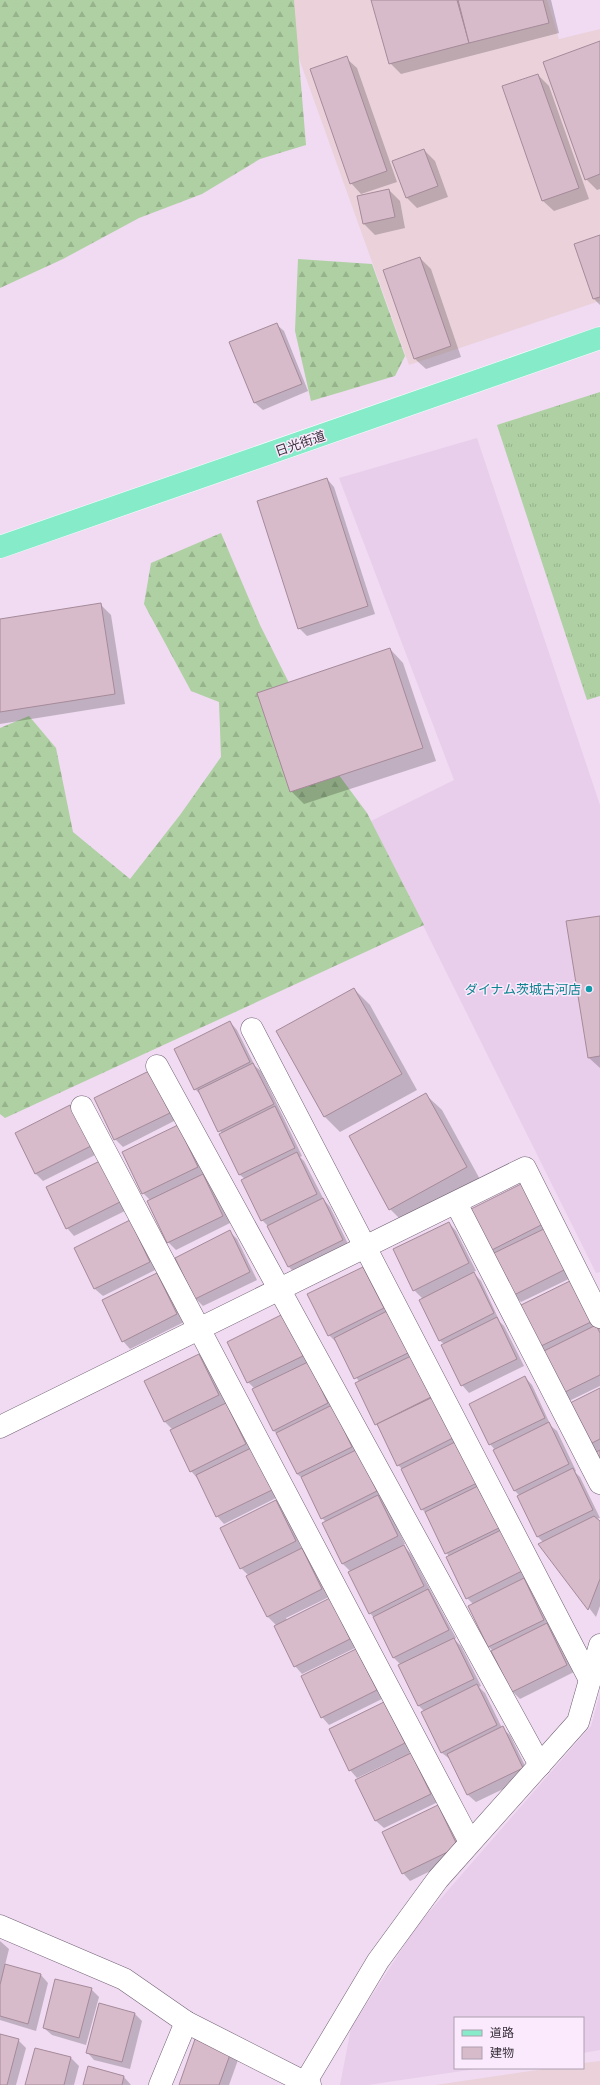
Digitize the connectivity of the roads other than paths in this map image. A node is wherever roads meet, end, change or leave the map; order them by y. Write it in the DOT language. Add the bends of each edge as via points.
graph roads {
  1 [pos="600,338"];
  2 [pos="0,547"];
  3 [pos="252,1029"];
  4 [pos="157,1066"];
  5 [pos="82,1107"];
  6 [pos="456,1203"];
  7 [pos="366,1247"];
  8 [pos="279,1289"];
  9 [pos="600,1317"];
  10 [pos="198,1329"];
  11 [pos="0,1427"];
  12 [pos="600,1483"];
  13 [pos="600,1645"];
  14 [pos="590,1680"];
  15 [pos="540,1765"];
  16 [pos="470,1842"];
  17 [pos="0,1926"];
  18 [pos="186,2022"];
  19 [pos="307,2084"];
  20 [pos="160,2085"];
  1 -- 2 [label="main road, 日光街道"];
  3 -- 7 [label="street"];
  4 -- 8 [label="street"];
  5 -- 10 [label="street"];
  6 -- 7 [label="street"];
  6 -- 9 [label="street" via="525,1168"];
  6 -- 12 [label="street"];
  7 -- 8 [label="street"];
  7 -- 14 [label="street"];
  8 -- 10 [label="street"];
  8 -- 15 [label="street"];
  10 -- 11 [label="street"];
  10 -- 16 [label="street"];
  13 -- 14 [label="street"];
  14 -- 15 [label="street" via="578,1722"];
  15 -- 16 [label="street"];
  16 -- 19 [label="street" via="438,1879 378,1961"];
  17 -- 18 [label="street" via="124,1979"];
  18 -- 19 [label="street"];
  18 -- 20 [label="street"];
}
